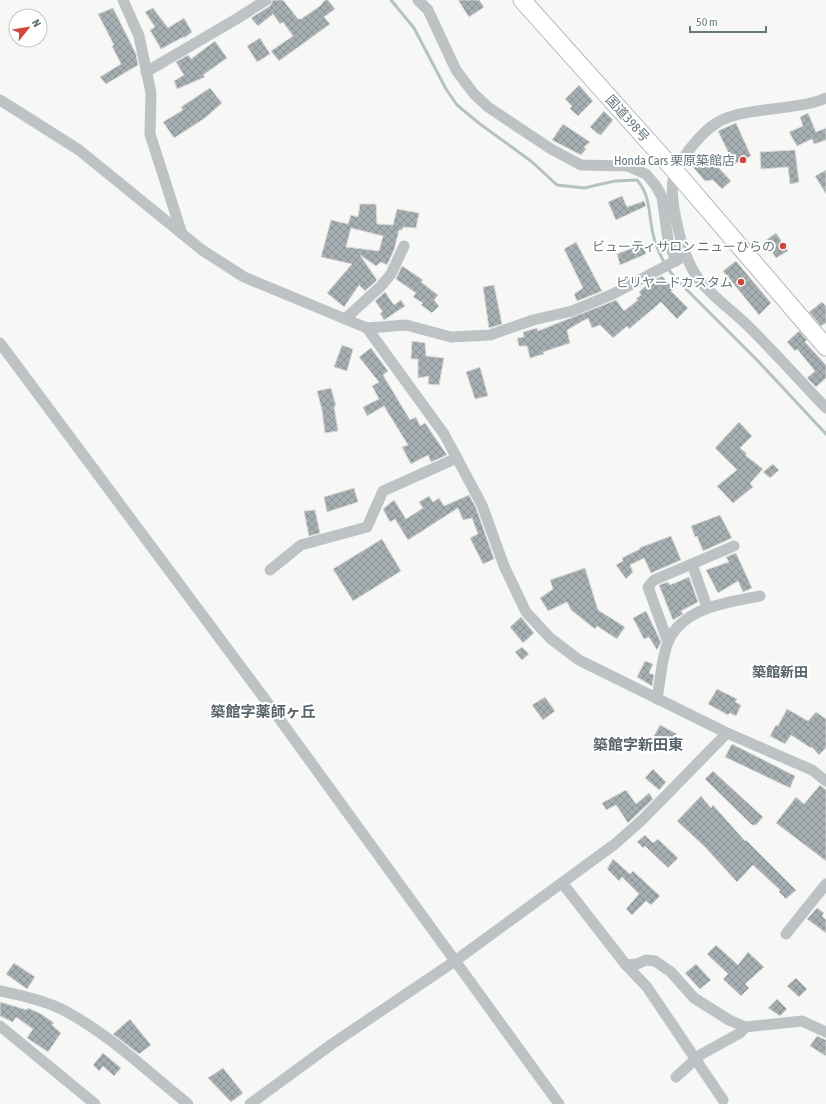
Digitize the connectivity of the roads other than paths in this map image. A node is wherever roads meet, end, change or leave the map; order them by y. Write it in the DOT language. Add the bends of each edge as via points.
graph roads {
  1 [pos="123,0"];
  2 [pos="266,0"];
  3 [pos="418,0"];
  4 [pos="522,0"];
  5 [pos="146,72"];
  6 [pos="826,98"];
  7 [pos="0,100"];
  8 [pos="675,171"];
  9 [pos="182,234"];
  10 [pos="404,246"];
  11 [pos="678,260"];
  12 [pos="345,319"];
  13 [pos="367,328"];
  14 [pos="0,342"];
  15 [pos="826,347"];
  16 [pos="826,408"];
  17 [pos="457,458"];
  18 [pos="734,546"];
  19 [pos="692,564"];
  20 [pos="270,570"];
  21 [pos="760,596"];
  22 [pos="707,607"];
  23 [pos="668,642"];
  24 [pos="658,699"];
  25 [pos="727,733"];
  26 [pos="826,781"];
  27 [pos="563,884"];
  28 [pos="826,884"];
  29 [pos="786,934"];
  30 [pos="454,961"];
  31 [pos="626,965"];
  32 [pos="0,992"];
  33 [pos="0,1026"];
  34 [pos="745,1027"];
  35 [pos="826,1032"];
  36 [pos="696,1060"];
  37 [pos="676,1077"];
  38 [pos="723,1100"];
  39 [pos="95,1104"];
  40 [pos="188,1104"];
  41 [pos="250,1104"];
  42 [pos="559,1104"];
  1 -- 5 [label="street" via="138,36"];
  2 -- 5 [label="street"];
  3 -- 11 [label="street" via="428,10 456,70 474,94 488,107 551,149 581,165 627,166 646,174 662,197 668,240"];
  4 -- 8 [label="highway, 国道398号"];
  5 -- 9 [label="street" via="151,93 150,134"];
  6 -- 8 [label="street" via="798,106 727,118 703,133"];
  7 -- 9 [label="street" via="79,150"];
  8 -- 11 [label="street" via="673,196 679,236"];
  8 -- 15 [label="highway, 国道398号"];
  9 -- 12 [label="street" via="244,277"];
  10 -- 12 [label="street" via="391,274"];
  11 -- 13 [label="street" via="613,294 572,311 533,320 490,335 450,337 406,325"];
  11 -- 16 [label="street" via="756,333"];
  12 -- 13 [label="street"];
  13 -- 17 [label="street" via="444,434"];
  14 -- 30 [label="street" via="270,706"];
  17 -- 20 [label="street" via="383,491 367,527 301,546"];
  17 -- 24 [label="street" via="482,504 504,566 526,612 550,638 579,660"];
  18 -- 19 [label="street"];
  19 -- 22 [label="street"];
  19 -- 23 [label="street" via="654,580 648,587"];
  21 -- 22 [label="street"];
  22 -- 23 [label="street" via="689,617"];
  23 -- 24 [label="street"];
  24 -- 25 [label="street"];
  25 -- 26 [label="street" via="812,770"];
  25 -- 27 [label="street" via="642,820"];
  27 -- 30 [label="street"];
  27 -- 31 [label="street"];
  28 -- 29 [label="street"];
  30 -- 41 [label="street" via="332,1044"];
  30 -- 42 [label="street"];
  31 -- 34 [label="street" via="646,960 655,961 671,972 694,998"];
  31 -- 36 [label="street" via="647,987"];
  32 -- 40 [label="street" via="19,995 66,1011 109,1040"];
  33 -- 39 [label="street"];
  34 -- 35 [label="street" via="802,1021"];
  34 -- 36 [label="street" via="740,1033 700,1055"];
  36 -- 37 [label="street"];
  36 -- 38 [label="street"];
}
